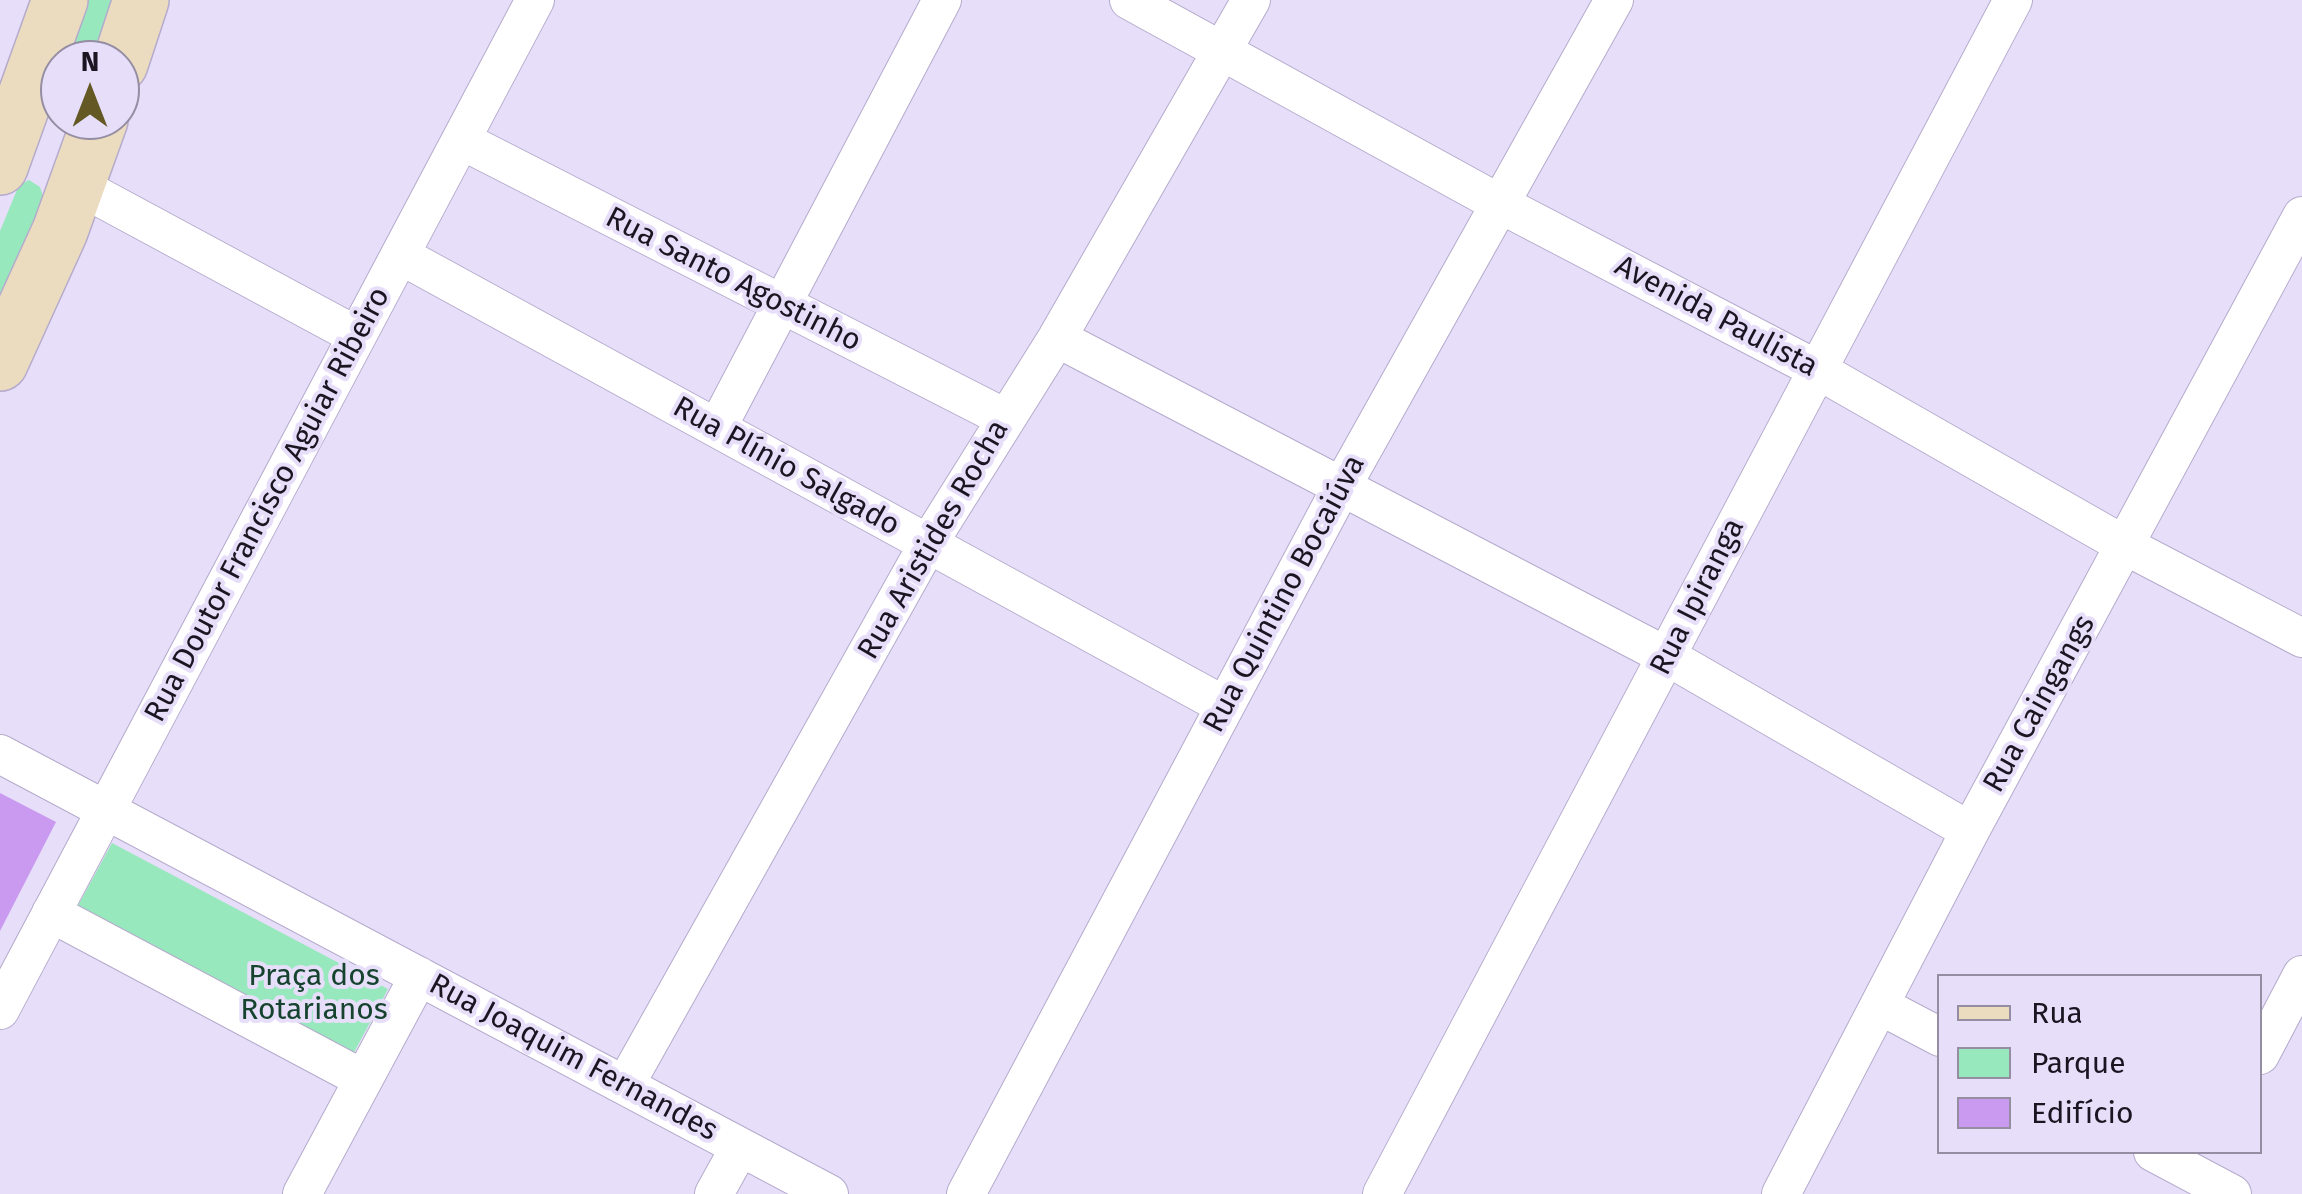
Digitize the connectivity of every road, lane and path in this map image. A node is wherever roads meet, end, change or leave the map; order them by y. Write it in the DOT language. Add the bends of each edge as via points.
graph roads {
  1 [pos="60,0"];
  2 [pos="142,0"];
  3 [pos="536,0"];
  4 [pos="942,0"];
  5 [pos="1128,0"];
  6 [pos="1251,0"];
  7 [pos="1614,0"];
  8 [pos="2013,0"];
  9 [pos="128,40"];
  10 [pos="1222,49"];
  11 [pos="92,140"];
  12 [pos="461,140"];
  13 [pos="3,153"];
  14 [pos="76,184"];
  15 [pos="1502,205"];
  16 [pos="2302,216"];
  17 [pos="400,255"];
  18 [pos="782,305"];
  19 [pos="357,336"];
  20 [pos="1057,338"];
  21 [pos="0,363"];
  22 [pos="1816,369"];
  23 [pos="1005,418"];
  24 [pos="717,428"];
  25 [pos="1342,486"];
  26 [pos="928,544"];
  27 [pos="2126,546"];
  28 [pos="2302,638"];
  29 [pos="1668,658"];
  30 [pos="1225,706"];
  31 [pos="0,754"];
  32 [pos="107,809"];
  33 [pos="1970,831"];
  34 [pos="51,913"];
  35 [pos="2302,975"];
  36 [pos="419,976"];
  37 [pos="1881,1006"];
  38 [pos="0,1010"];
  39 [pos="1937,1035"];
  40 [pos="2262,1051"];
  41 [pos="364,1079"];
  42 [pos="625,1085"];
  43 [pos="740,1147"];
  44 [pos="2157,1154"];
  45 [pos="2197,1173"];
  46 [pos="302,1194"];
  47 [pos="714,1194"];
  48 [pos="828,1194"];
  49 [pos="966,1194"];
  50 [pos="1382,1194"];
  51 [pos="1781,1194"];
  52 [pos="2232,1194"];
  1 -- 13 [label="main road"];
  2 -- 9 [label="main road"];
  3 -- 12 [label="street, Rua Doutor Francisco Aguiar Ribeiro"];
  4 -- 18 [label="street"];
  5 -- 10 [label="street, Avenida Paulista"];
  6 -- 10 [label="street, Rua Aristides Rocha"];
  7 -- 15 [label="street, Rua Quintino Bocaiúva"];
  8 -- 22 [label="street, Rua Ipiranga"];
  10 -- 15 [label="street, Avenida Paulista"];
  10 -- 20 [label="street, Rua Aristides Rocha"];
  11 -- 14 [label="main road"];
  12 -- 17 [label="street, Rua Doutor Francisco Aguiar Ribeiro"];
  12 -- 18 [label="street, Rua Santo Agostinho"];
  14 -- 19 [label="street"];
  14 -- 21 [label="main road"];
  15 -- 22 [label="street, Avenida Paulista"];
  15 -- 25 [label="street, Rua Quintino Bocaiúva"];
  16 -- 27 [label="street, Rua Caingangs"];
  17 -- 19 [label="street, Rua Doutor Francisco Aguiar Ribeiro"];
  17 -- 24 [label="street, Rua Plínio Salgado"];
  18 -- 23 [label="street, Rua Santo Agostinho"];
  18 -- 24 [label="street"];
  19 -- 32 [label="street, Rua Doutor Francisco Aguiar Ribeiro"];
  20 -- 23 [label="street, Rua Aristides Rocha"];
  20 -- 25 [label="street"];
  22 -- 27 [label="street, Avenida Paulista"];
  22 -- 29 [label="street, Rua Ipiranga"];
  23 -- 26 [label="street, Rua Aristides Rocha"];
  24 -- 26 [label="street, Rua Plínio Salgado"];
  25 -- 29 [label="street"];
  25 -- 30 [label="street, Rua Quintino Bocaiúva"];
  26 -- 30 [label="street, Rua Plínio Salgado"];
  26 -- 42 [label="street, Rua Aristides Rocha"];
  27 -- 28 [label="street, Avenida Paulista"];
  27 -- 33 [label="street, Rua Caingangs"];
  29 -- 33 [label="street"];
  29 -- 50 [label="street, Rua Ipiranga"];
  30 -- 49 [label="street, Rua Quintino Bocaiúva"];
  31 -- 32 [label="street, Rua Joaquim Fernandes"];
  32 -- 34 [label="street, Rua Doutor Francisco Aguiar Ribeiro"];
  32 -- 36 [label="street, Rua Joaquim Fernandes"];
  33 -- 37 [label="street, Rua Caingangs"];
  34 -- 38 [label="street, Rua Doutor Francisco Aguiar Ribeiro"];
  34 -- 41 [label="street"];
  35 -- 40 [label="street"];
  36 -- 41 [label="street"];
  36 -- 42 [label="street, Rua Joaquim Fernandes"];
  37 -- 39 [label="street"];
  37 -- 51 [label="street, Rua Caingangs"];
  41 -- 46 [label="street"];
  42 -- 43 [label="street, Rua Joaquim Fernandes"];
  43 -- 47 [label="street"];
  43 -- 48 [label="street, Rua Joaquim Fernandes"];
  44 -- 45 [label="street"];
  45 -- 52 [label="street"];
}
